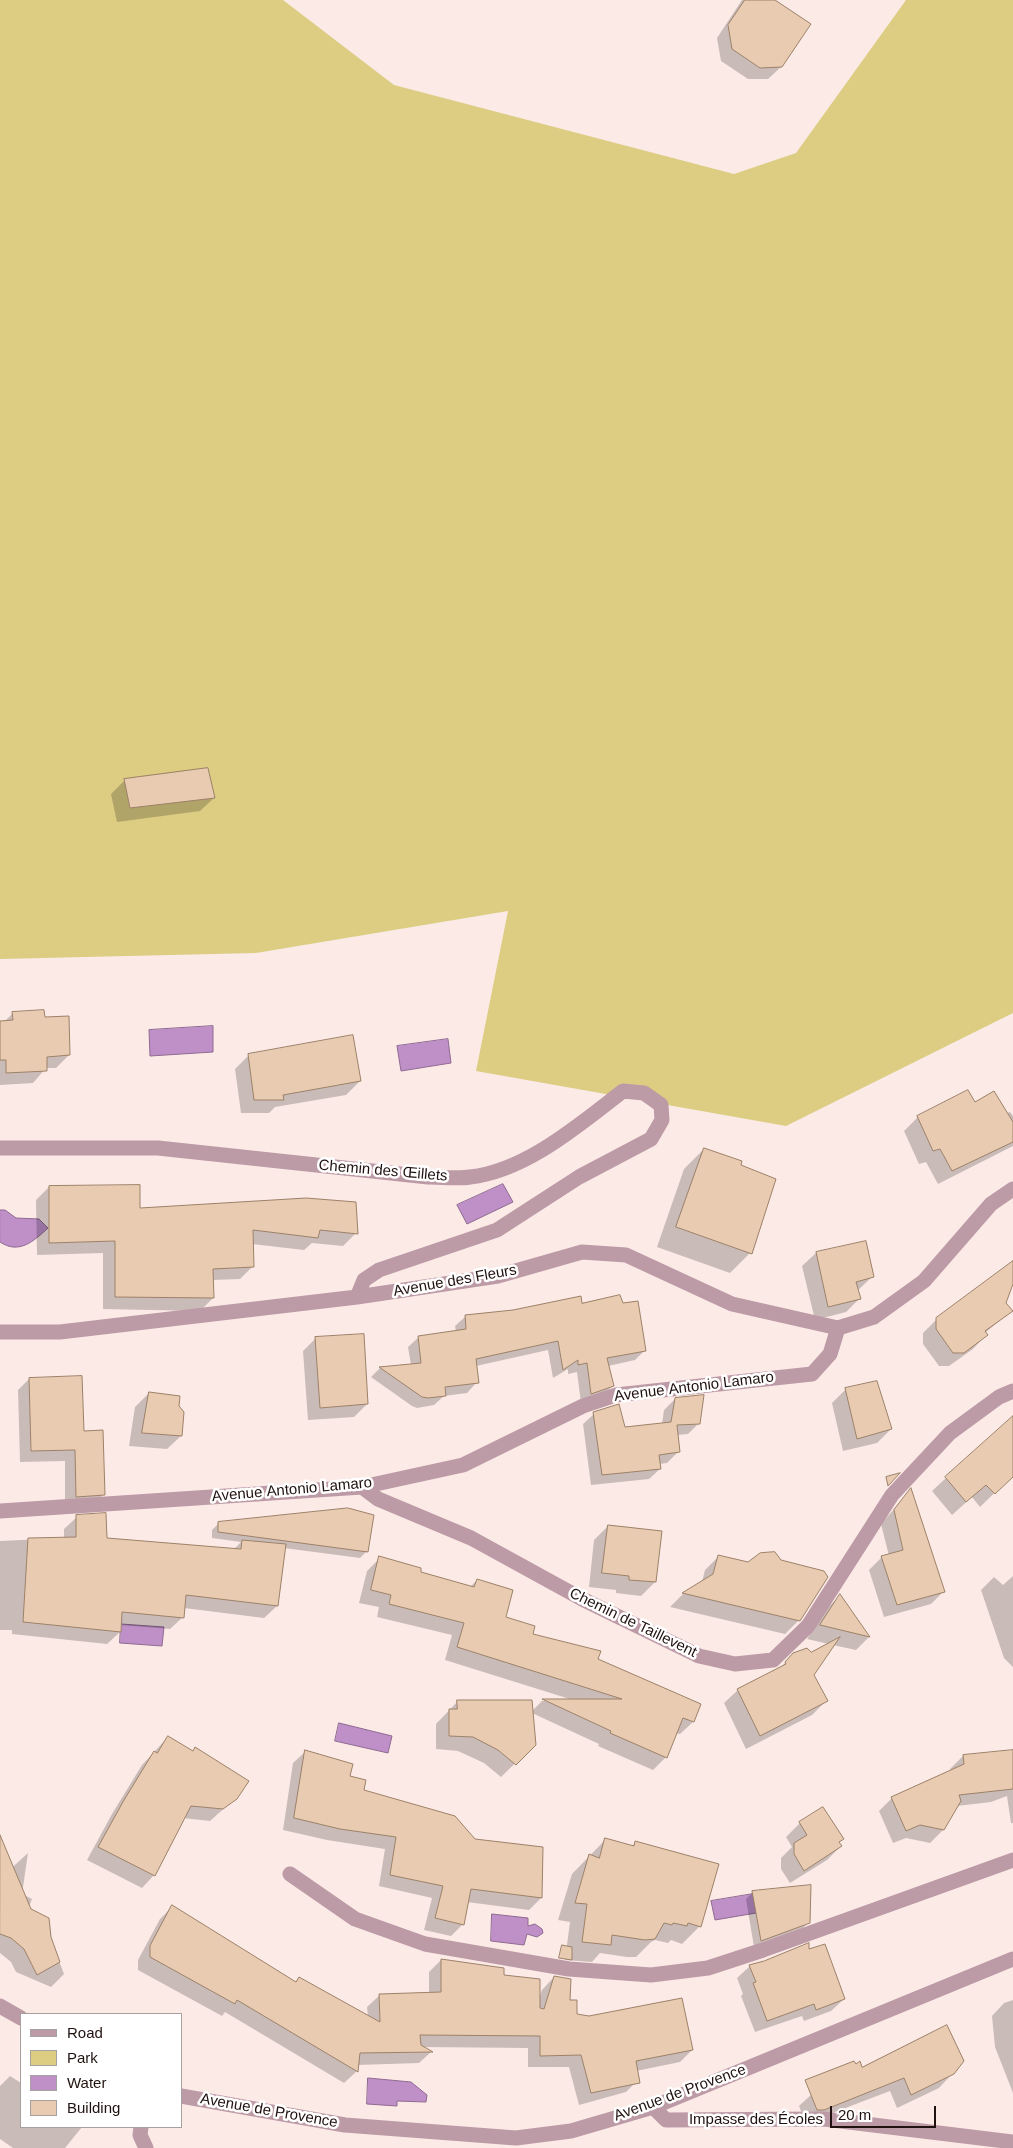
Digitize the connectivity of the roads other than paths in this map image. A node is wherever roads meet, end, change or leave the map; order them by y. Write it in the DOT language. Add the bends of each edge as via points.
graph roads {
  1 [pos="0,1148"];
  2 [pos="1013,1189"];
  3 [pos="357,1297"];
  4 [pos="838,1328"];
  5 [pos="0,1332"];
  6 [pos="1013,1390"];
  7 [pos="362,1487"];
  8 [pos="0,1511"];
  9 [pos="1013,1860"];
  10 [pos="290,1874"];
  11 [pos="1013,1959"];
  12 [pos="0,2006"];
  13 [pos="20,2017"];
  14 [pos="182,2096"];
  15 [pos="653,2107"];
  16 [pos="142,2128"];
  17 [pos="1013,2142"];
  18 [pos="146,2148"];
  1 -- 3 [label="street, Chemin des Œillets" via="158,1148 428,1177 471,1177 509,1167 566,1135 623,1091 644,1093 661,1105 662,1120 652,1140 579,1176 497,1230 379,1270 364,1280"];
  2 -- 4 [label="street" via="991,1204 924,1281 874,1317"];
  3 -- 4 [label="street, Avenue des Fleurs" via="498,1276 582,1252 626,1255 732,1304"];
  3 -- 5 [label="street, Avenue des Fleurs" via="60,1332"];
  4 -- 7 [label="street, Avenue Antonio Lamaro" via="830,1354 812,1374 616,1395 583,1406 462,1465"];
  6 -- 7 [label="street, Chemin de Taillevent" via="950,1433 892,1495 808,1626 772,1660 735,1664 700,1656 584,1600 470,1538 378,1498"];
  7 -- 8 [label="street, Avenue Antonio Lamaro"];
  9 -- 10 [label="street" via="708,1968 651,1975 569,1969 425,1944 355,1919"];
  11 -- 15 [label="street, Avenue de Provence"];
  12 -- 13 [label="street"];
  14 -- 15 [label="street, Avenue de Provence" via="344,2125 516,2138 571,2131"];
  15 -- 17 [label="street, Impasse des Écoles" via="666,2120 824,2119"];
  16 -- 18 [label="street" via="140,2135"];
}
